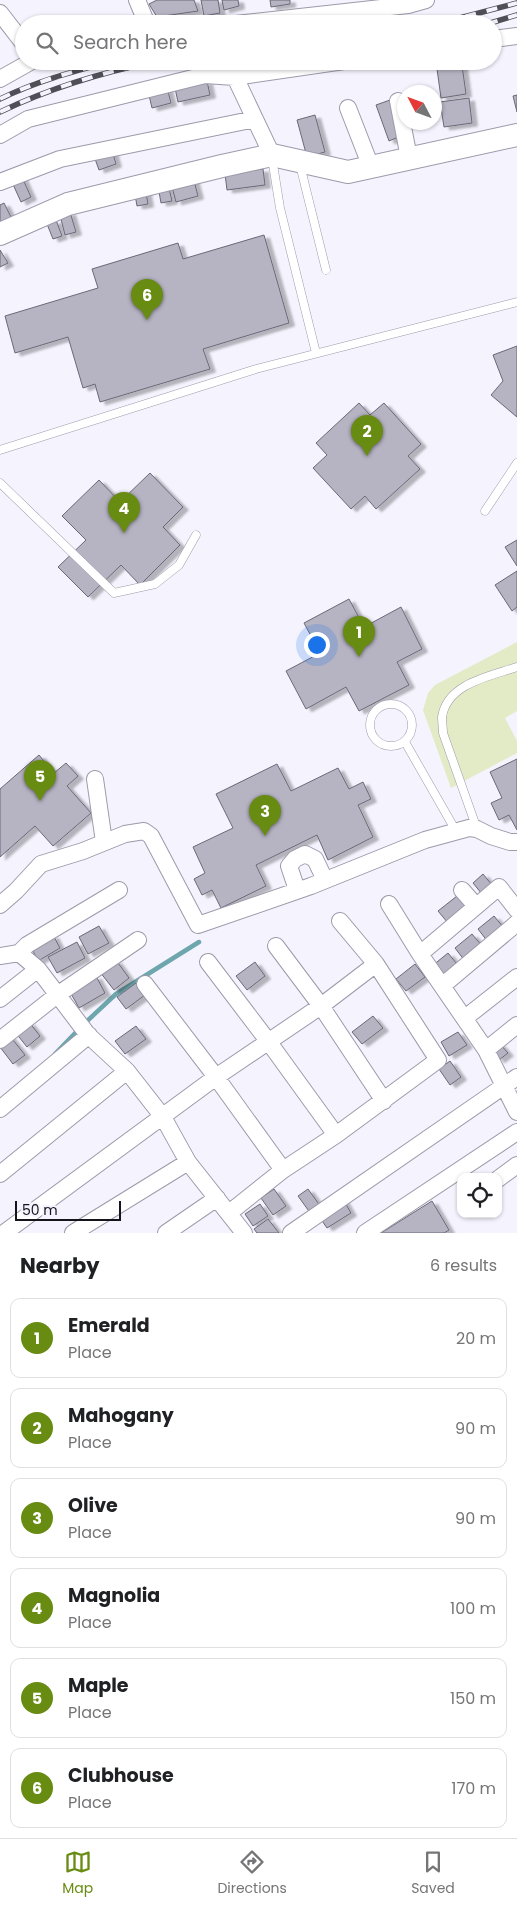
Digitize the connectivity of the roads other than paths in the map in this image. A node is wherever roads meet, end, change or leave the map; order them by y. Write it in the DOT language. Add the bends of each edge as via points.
graph roads {
  1 [pos="137,0"];
  2 [pos="426,0"];
  3 [pos="387,3"];
  4 [pos="0,12"];
  5 [pos="143,15"];
  6 [pos="301,15"];
  7 [pos="15,32"];
  8 [pos="517,36"];
  9 [pos="502,38"];
  10 [pos="16,70"];
  11 [pos="283,70"];
  12 [pos="235,77"];
  13 [pos="0,79"];
  14 [pos="348,108"];
  15 [pos="255,119"];
  16 [pos="404,130"];
  17 [pos="517,134"];
  18 [pos="0,135"];
  19 [pos="272,155"];
  20 [pos="409,158"];
  21 [pos="299,161"];
  22 [pos="371,167"];
  23 [pos="0,182"];
  24 [pos="0,234"];
  25 [pos="326,270"];
  26 [pos="517,302"];
  27 [pos="316,353"];
  28 [pos="0,450"];
  29 [pos="517,463"];
  30 [pos="0,483"];
  31 [pos="485,511"];
  32 [pos="196,536"];
  33 [pos="517,667"];
  34 [pos="405,742"];
  35 [pos="95,779"];
  36 [pos="477,829"];
  37 [pos="456,831"];
  38 [pos="104,842"];
  39 [pos="517,842"];
  40 [pos="326,880"];
  41 [pos="119,890"];
  42 [pos="297,890"];
  43 [pos="462,890"];
  44 [pos="389,904"];
  45 [pos="0,905"];
  46 [pos="476,906"];
  47 [pos="517,910"];
  48 [pos="340,921"];
  49 [pos="517,923"];
  50 [pos="138,940"];
  51 [pos="276,946"];
  52 [pos="18,953"];
  53 [pos="420,954"];
  54 [pos="0,956"];
  55 [pos="208,962"];
  56 [pos="376,964"];
  57 [pos="38,970"];
  58 [pos="517,977"];
  59 [pos="145,984"];
  60 [pos="442,986"];
  61 [pos="57,994"];
  62 [pos="0,998"];
  63 [pos="321,1006"];
  64 [pos="465,1018"];
  65 [pos="517,1025"];
  66 [pos="84,1029"];
  67 [pos="0,1040"];
  68 [pos="268,1041"];
  69 [pos="486,1050"];
  70 [pos="127,1071"];
  71 [pos="216,1077"];
  72 [pos="511,1082"];
  73 [pos="384,1101"];
  74 [pos="5,1105"];
  75 [pos="517,1112"];
  76 [pos="163,1117"];
  77 [pos="517,1132"];
  78 [pos="336,1135"];
  79 [pos="188,1162"];
  80 [pos="517,1165"];
  81 [pos="284,1170"];
  82 [pos="0,1174"];
  83 [pos="502,1175"];
  84 [pos="217,1198"];
  85 [pos="229,1213"];
  86 [pos="4,1233"];
  87 [pos="73,1233"];
  88 [pos="166,1233"];
  89 [pos="244,1233"];
  90 [pos="291,1233"];
  91 [pos="365,1233"];
  1 -- 5 [label="street"];
  2 -- 3 [label="street" via="408,5"];
  3 -- 6 [label="street"];
  4 -- 7 [label="street"];
  8 -- 9 [label="street"];
  10 -- 13 [label="street"];
  11 -- 12 [label="street"];
  12 -- 15 [label="street"];
  12 -- 18 [label="street" via="205,74 28,119"];
  14 -- 22 [label="street"];
  15 -- 19 [label="street"];
  15 -- 23 [label="street" via="60,159"];
  16 -- 20 [label="street"];
  17 -- 20 [label="street"];
  19 -- 21 [label="street"];
  19 -- 24 [label="street" via="68,204"];
  19 -- 27 [label="lane" via="280,208"];
  20 -- 22 [label="street"];
  21 -- 22 [label="street" via="348,172"];
  21 -- 25 [label="lane"];
  26 -- 27 [label="lane"];
  27 -- 28 [label="lane"];
  29 -- 31 [label="lane"];
  30 -- 32 [label="lane" via="114,592 154,584 179,565"];
  33 -- 36 [label="lane" via="466,685 450,698 442,717 443,733"];
  34 -- 34 [label="lane" via="394,747 382,745 373,737 369,725 373,713 382,705 394,704 406,709 412,719 412,732"];
  34 -- 37 [label="lane"];
  35 -- 38 [label="street"];
  36 -- 37 [label="street"];
  36 -- 39 [label="street"];
  37 -- 40 [label="street" via="425,840"];
  38 -- 42 [label="street" via="144,831 151,836 198,925"];
  38 -- 45 [label="street" via="41,864"];
  40 -- 42 [label="street"];
  40 -- 42 [label="street" via="315,859 305,854 294,859 289,866"];
  41 -- 52 [label="street"];
  43 -- 46 [label="street"];
  44 -- 53 [label="street"];
  46 -- 47 [label="street" via="498,888"];
  46 -- 53 [label="street"];
  48 -- 56 [label="street"];
  49 -- 60 [label="street"];
  50 -- 61 [label="street"];
  51 -- 63 [label="street"];
  52 -- 54 [label="street"];
  52 -- 57 [label="street"];
  53 -- 60 [label="street"];
  55 -- 68 [label="street"];
  56 -- 63 [label="street"];
  56 -- 73 [label="street" via="438,1060"];
  57 -- 61 [label="street"];
  57 -- 62 [label="street"];
  58 -- 64 [label="street"];
  59 -- 71 [label="street"];
  60 -- 64 [label="street"];
  61 -- 66 [label="street"];
  61 -- 67 [label="street"];
  63 -- 68 [label="street"];
  63 -- 73 [label="street"];
  64 -- 69 [label="street"];
  65 -- 69 [label="street"];
  66 -- 70 [label="street"];
  66 -- 74 [label="street" via="43,1074"];
  68 -- 71 [label="street"];
  68 -- 78 [label="street"];
  69 -- 72 [label="street"];
  70 -- 76 [label="street"];
  70 -- 82 [label="street"];
  71 -- 76 [label="street"];
  71 -- 81 [label="street"];
  72 -- 75 [label="street"];
  72 -- 90 [label="street"];
  73 -- 78 [label="street"];
  76 -- 79 [label="street"];
  76 -- 86 [label="street"];
  77 -- 91 [label="street"];
  78 -- 81 [label="street"];
  79 -- 84 [label="street"];
  79 -- 87 [label="street"];
  80 -- 83 [label="street"];
  81 -- 85 [label="street"];
  84 -- 85 [label="street"];
  84 -- 88 [label="street"];
  85 -- 89 [label="street"];
}
